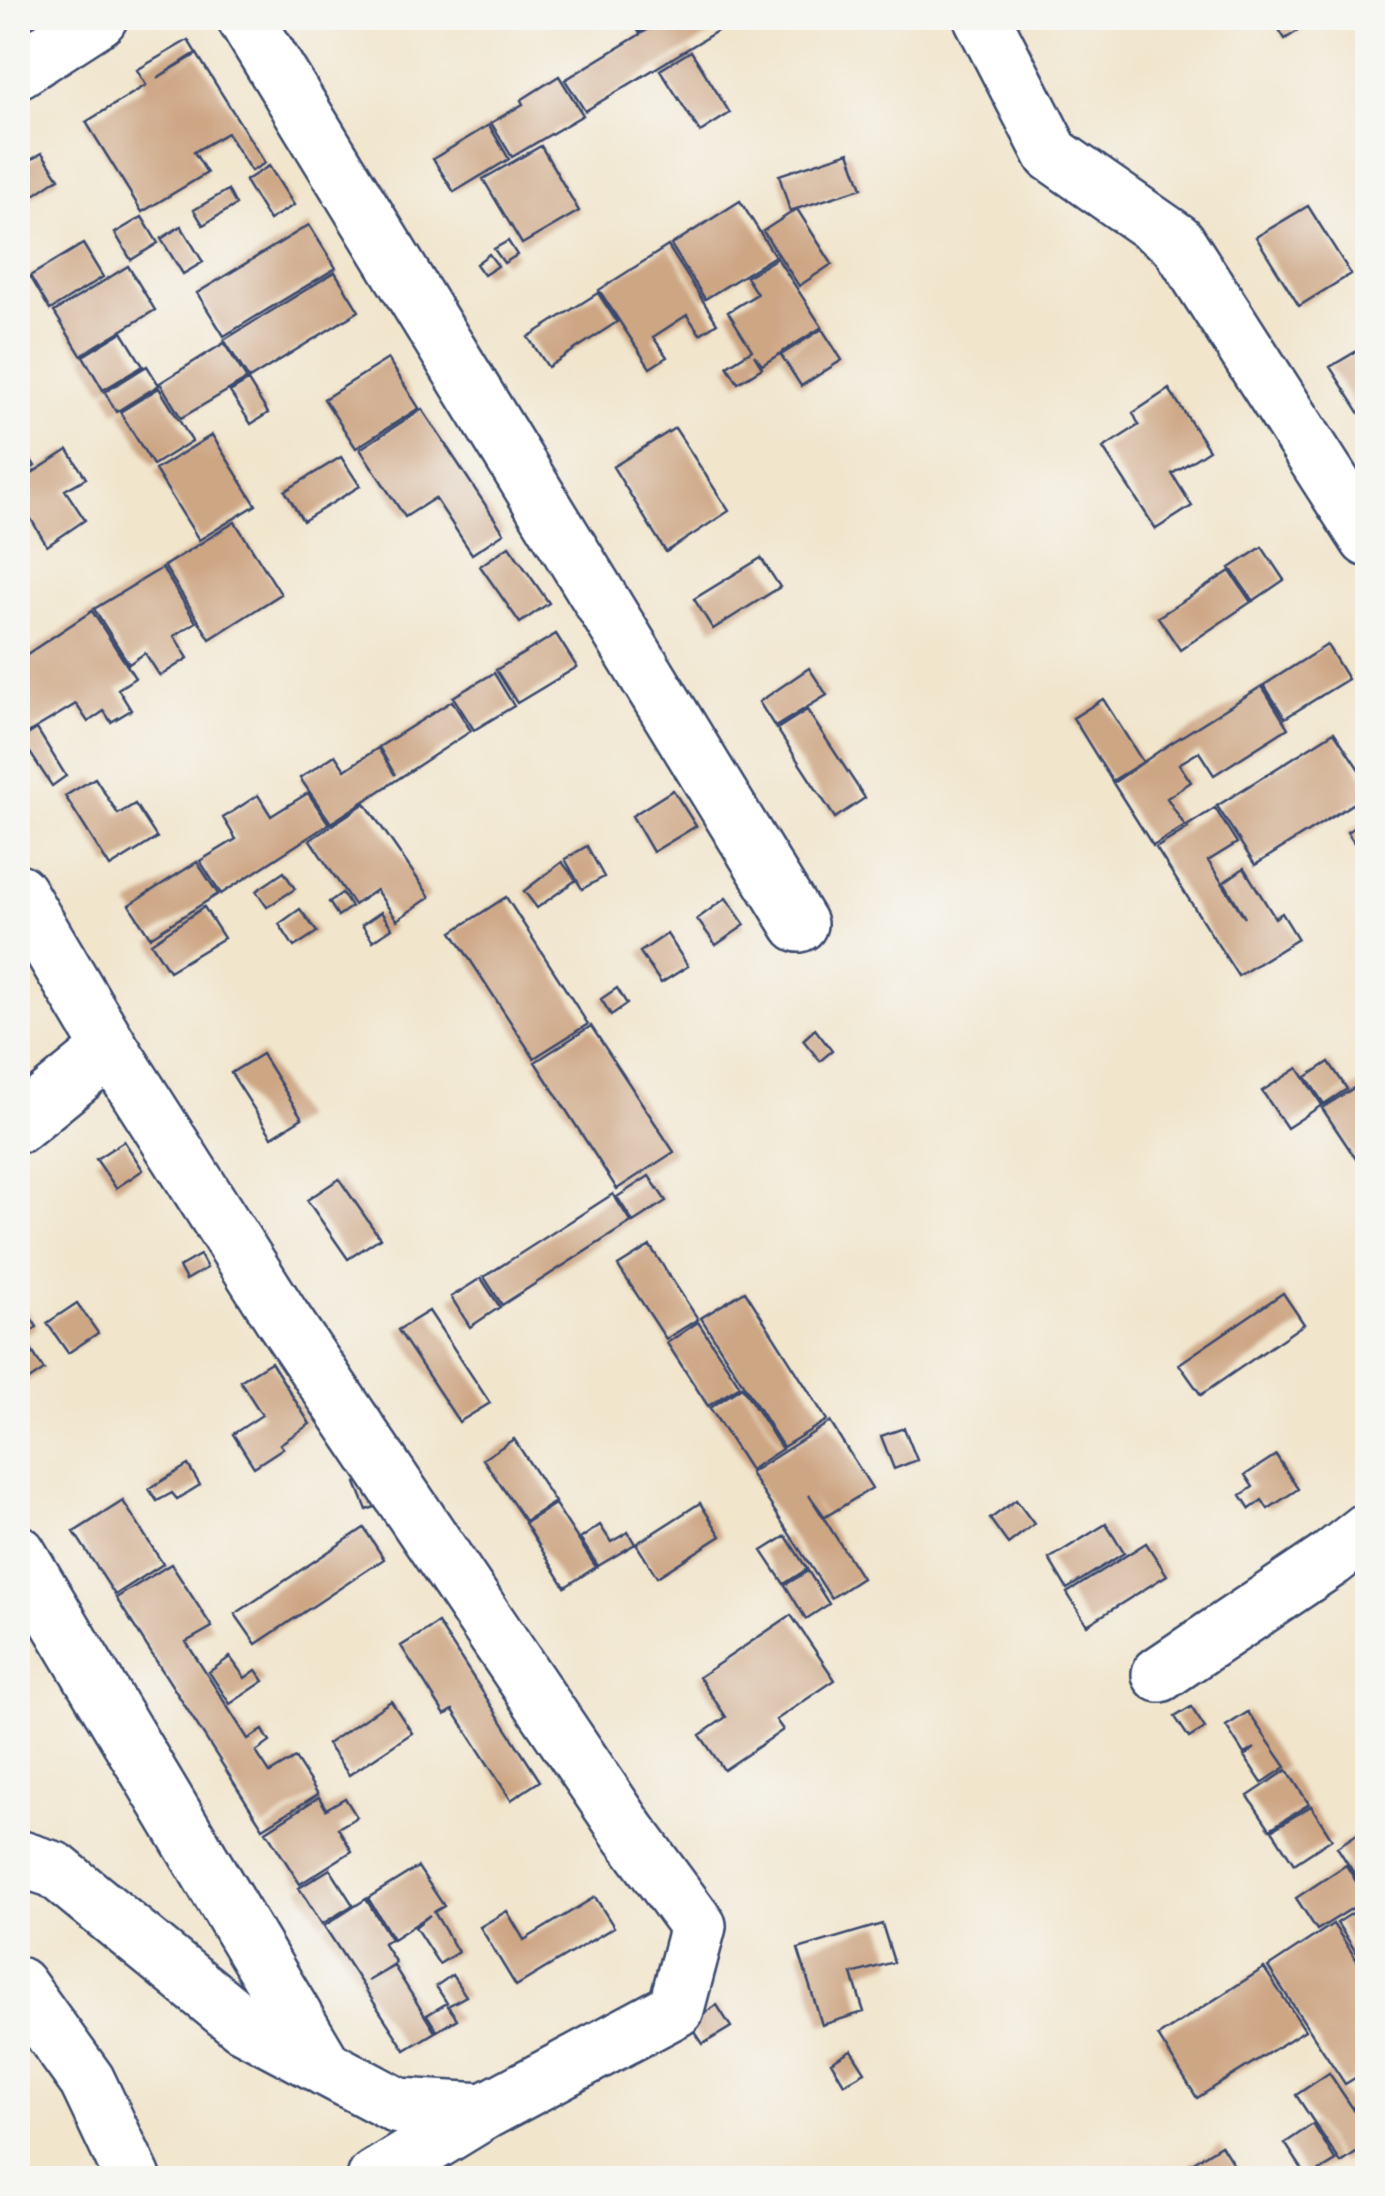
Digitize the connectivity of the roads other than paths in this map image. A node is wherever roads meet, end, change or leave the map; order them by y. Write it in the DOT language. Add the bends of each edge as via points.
graph roads {
  1 [pos="98,18"];
  2 [pos="245,18"];
  3 [pos="982,18"];
  4 [pos="18,70"];
  5 [pos="1368,540"];
  6 [pos="18,892"];
  7 [pos="799,924"];
  8 [pos="111,1049"];
  9 [pos="18,1126"];
  10 [pos="1368,1530"];
  11 [pos="18,1552"];
  12 [pos="1160,1674"];
  13 [pos="18,1858"];
  14 [pos="18,1986"];
  15 [pos="325,2068"];
  16 [pos="485,2112"];
  17 [pos="133,2178"];
  18 [pos="376,2178"];
  1 -- 4 [label="street"];
  2 -- 7 [label="street"];
  3 -- 5 [label="street" via="1052,154 1177,241"];
  6 -- 8 [label="street"];
  8 -- 9 [label="street"];
  8 -- 16 [label="street" via="282,1316 698,1926 676,2010"];
  10 -- 12 [label="street"];
  11 -- 15 [label="street"];
  13 -- 15 [label="street" via="56,1870 244,2024"];
  14 -- 17 [label="street" via="87,2081"];
  15 -- 16 [label="street" via="398,2106"];
  16 -- 18 [label="street"];
}
